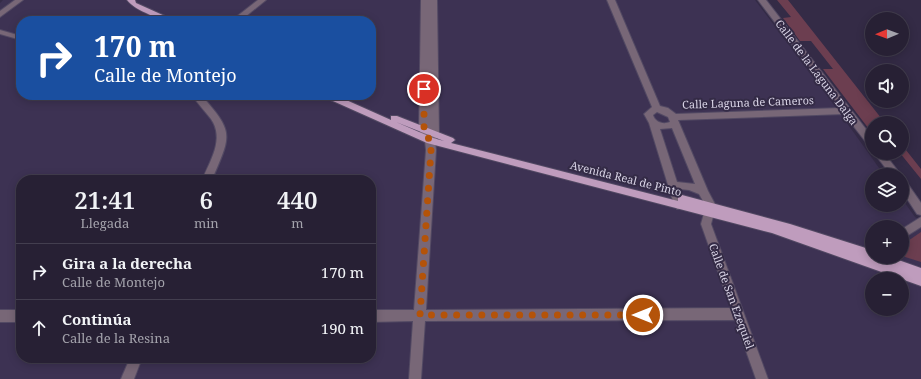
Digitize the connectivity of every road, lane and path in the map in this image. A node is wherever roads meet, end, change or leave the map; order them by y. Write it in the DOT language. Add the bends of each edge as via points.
graph roads {
  1 [pos="19,0"];
  2 [pos="123,0"];
  3 [pos="131,0"];
  4 [pos="262,0"];
  5 [pos="424,0"];
  6 [pos="433,0"];
  7 [pos="612,0"];
  8 [pos="762,0"];
  9 [pos="0,16"];
  10 [pos="147,16"];
  11 [pos="161,16"];
  12 [pos="241,16"];
  13 [pos="0,32"];
  14 [pos="16,37"];
  15 [pos="200,100"];
  16 [pos="339,100"];
  17 [pos="353,100"];
  18 [pos="657,109"];
  19 [pos="846,111"];
  20 [pos="674,120"];
  21 [pos="653,123"];
  22 [pos="424,130"];
  23 [pos="865,135"];
  24 [pos="432,138"];
  25 [pos="884,160"];
  26 [pos="891,168"];
  27 [pos="210,175"];
  28 [pos="674,186"];
  29 [pos="703,191"];
  30 [pos="909,192"];
  31 [pos="679,202"];
  32 [pos="921,205"];
  33 [pos="710,209"];
  34 [pos="921,211"];
  35 [pos="921,221"];
  36 [pos="909,230"];
  37 [pos="865,253"];
  38 [pos="896,264"];
  39 [pos="921,273"];
  40 [pos="921,281"];
  41 [pos="738,314"];
  42 [pos="420,315"];
  43 [pos="0,316"];
  44 [pos="16,316"];
  45 [pos="376,316"];
  46 [pos="134,363"];
  47 [pos="127,379"];
  48 [pos="415,379"];
  49 [pos="762,379"];
  1 -- 9 [label="street"];
  2 -- 10 [label="main road" via="137,12"];
  3 -- 11 [label="main road" via="134,4"];
  4 -- 12 [label="street"];
  5 -- 22 [label="street"];
  6 -- 24 [label="street"];
  7 -- 18 [label="street"];
  8 -- 19 [label="street, Calle de la Laguna Dalga"];
  13 -- 14 [label="street"];
  15 -- 27 [label="street" via="217,119 224,140"];
  16 -- 24 [label="main road, Avenida Real de Pinto"];
  17 -- 22 [label="main road"];
  18 -- 20 [label="street" via="664,110"];
  18 -- 21 [label="street" via="648,114"];
  19 -- 20 [label="street, Calle Laguna de Cameros"];
  19 -- 23 [label="street, Calle de la Laguna Dalga"];
  20 -- 21 [label="street, Calle Laguna de Cameros" via="666,127"];
  20 -- 29 [label="street"];
  21 -- 28 [label="street"];
  22 -- 24 [label="street"];
  24 -- 31 [label="main road, Avenida Real de Pinto"];
  24 -- 42 [label="street"];
  25 -- 26 [label="street"];
  28 -- 29 [label="street" via="683,184"];
  28 -- 31 [label="street"];
  29 -- 33 [label="street"];
  30 -- 32 [label="street"];
  30 -- 34 [label="street"];
  31 -- 33 [label="main road, Avenida Real de Pinto"];
  33 -- 37 [label="main road, Avenida Real de Pinto" via="790,228"];
  33 -- 40 [label="main road, Avenida Real de Pinto"];
  33 -- 41 [label="street, Calle de San Ezequiel" via="706,224"];
  35 -- 36 [label="street"];
  38 -- 39 [label="main road"];
  41 -- 42 [label="street"];
  41 -- 49 [label="street, Calle de San Ezequiel"];
  42 -- 45 [label="street"];
  42 -- 48 [label="street"];
  43 -- 44 [label="street"];
  46 -- 47 [label="street"];
}
